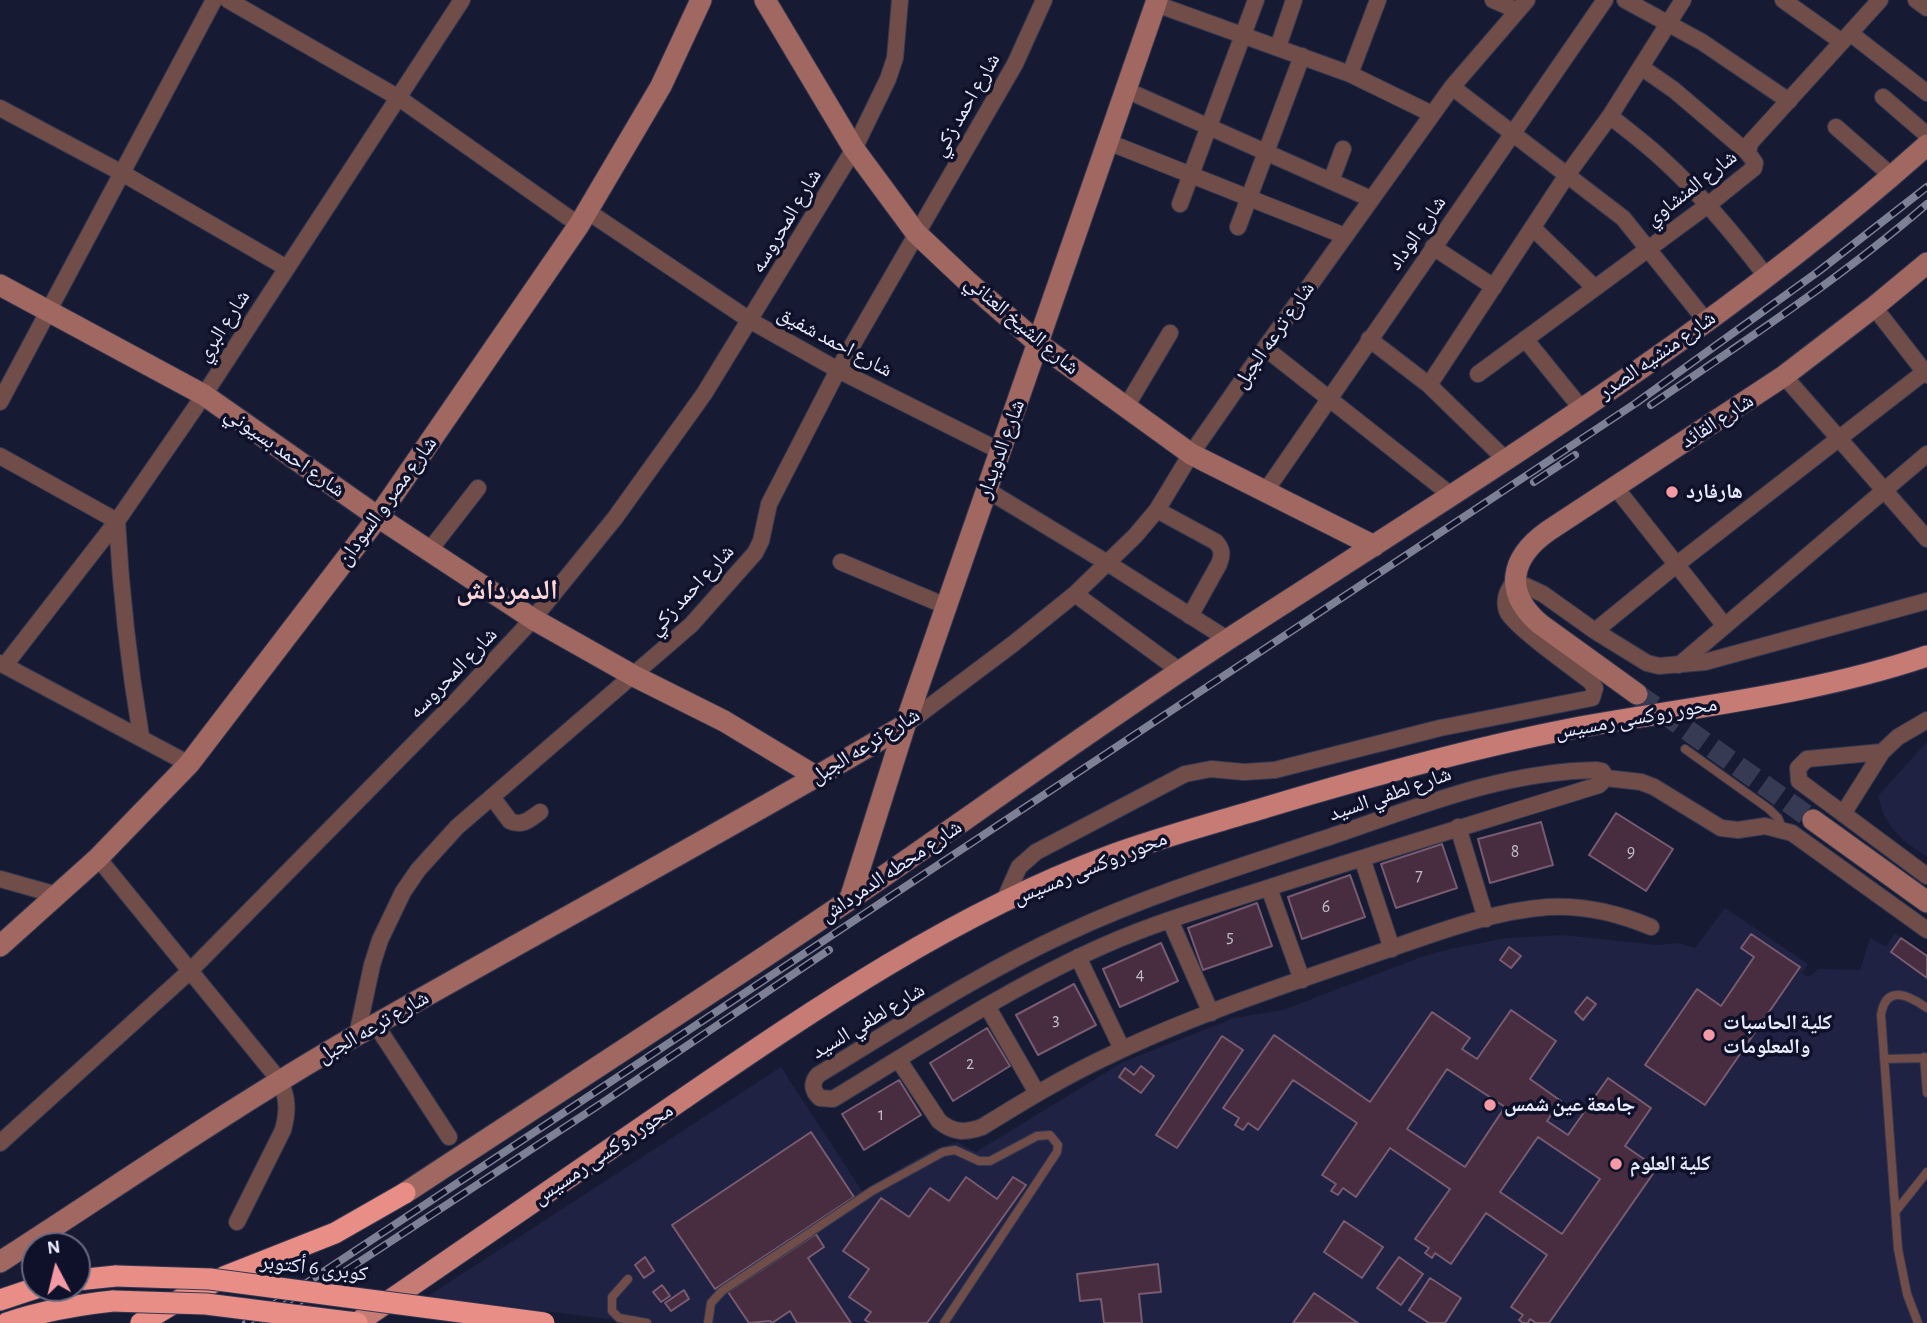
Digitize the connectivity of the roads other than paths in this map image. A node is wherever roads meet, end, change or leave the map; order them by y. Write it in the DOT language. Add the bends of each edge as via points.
graph roads {
  1 [pos="214,0"];
  2 [pos="228,0"];
  3 [pos="462,0"];
  4 [pos="701,0"];
  5 [pos="765,0"];
  6 [pos="900,0"];
  7 [pos="1044,0"];
  8 [pos="1256,0"];
  9 [pos="1294,0"];
  10 [pos="1378,0"];
  11 [pos="1493,0"];
  12 [pos="1605,0"];
  13 [pos="1625,0"];
  14 [pos="1683,0"];
  15 [pos="1783,0"];
  16 [pos="1880,0"];
  17 [pos="1916,0"];
  18 [pos="1156,2"];
  19 [pos="1521,5"];
  20 [pos="1927,8"];
  21 [pos="1670,24"];
  22 [pos="1243,35"];
  23 [pos="1846,37"];
  24 [pos="1278,47"];
  25 [pos="1302,56"];
  26 [pos="1641,67"];
  27 [pos="1350,74"];
  28 [pos="1452,88"];
  29 [pos="1126,90"];
  30 [pos="1927,93"];
  31 [pos="1883,97"];
  32 [pos="399,98"];
  33 [pos="1789,101"];
  34 [pos="0,108"];
  35 [pos="1432,114"];
  36 [pos="1610,116"];
  37 [pos="1209,126"];
  38 [pos="1836,127"];
  39 [pos="1512,133"];
  40 [pos="1927,135"];
  41 [pos="1108,142"];
  42 [pos="1927,145"];
  43 [pos="854,149"];
  44 [pos="1343,149"];
  45 [pos="1266,152"];
  46 [pos="1748,153"];
  47 [pos="122,173"];
  48 [pos="1191,175"];
  49 [pos="1567,175"];
  50 [pos="1892,176"];
  51 [pos="1331,181"];
  52 [pos="1249,198"];
  53 [pos="1371,199"];
  54 [pos="1180,204"];
  55 [pos="1708,205"];
  56 [pos="583,218"];
  57 [pos="1238,227"];
  58 [pos="1533,228"];
  59 [pos="916,233"];
  60 [pos="1345,236"];
  61 [pos="1433,247"];
  62 [pos="1649,248"];
  63 [pos="1927,262"];
  64 [pos="285,267"];
  65 [pos="1766,276"];
  66 [pos="0,285"];
  67 [pos="1494,287"];
  68 [pos="1595,288"];
  69 [pos="1874,307"];
  70 [pos="49,311"];
  71 [pos="751,321"];
  72 [pos="1706,321"];
  73 [pos="1170,333"];
  74 [pos="1525,339"];
  75 [pos="1369,340"];
  76 [pos="1039,344"];
  77 [pos="1265,348"];
  78 [pos="838,370"];
  79 [pos="1926,373"];
  80 [pos="1478,374"];
  81 [pos="1784,376"];
  82 [pos="1429,385"];
  83 [pos="204,395"];
  84 [pos="1329,398"];
  85 [pos="0,402"];
  86 [pos="1126,407"];
  87 [pos="1581,408"];
  88 [pos="1838,439"];
  89 [pos="1000,451"];
  90 [pos="1191,454"];
  91 [pos="1927,454"];
  92 [pos="0,456"];
  93 [pos="1505,459"];
  94 [pos="478,488"];
  95 [pos="1616,488"];
  96 [pos="987,490"];
  97 [pos="1883,490"];
  98 [pos="1265,492"];
  99 [pos="1451,495"];
  100 [pos="1157,509"];
  101 [pos="378,517"];
  102 [pos="117,521"];
  103 [pos="1927,539"];
  104 [pos="1374,546"];
  105 [pos="429,551"];
  106 [pos="841,562"];
  107 [pos="1109,564"];
  108 [pos="1676,565"];
  109 [pos="1515,581"];
  110 [pos="1075,594"];
  111 [pos="1927,601"];
  112 [pos="946,606"];
  113 [pos="1190,616"];
  114 [pos="533,619"];
  115 [pos="1725,626"];
  116 [pos="1595,631"];
  117 [pos="1227,639"];
  118 [pos="1927,656"];
  119 [pos="3,664"];
  120 [pos="1679,665"];
  121 [pos="1180,671"];
  122 [pos="634,676"];
  123 [pos="1637,694"];
  124 [pos="1927,720"];
  125 [pos="905,725"];
  126 [pos="141,736"];
  127 [pos="1685,749"];
  128 [pos="1882,752"];
  129 [pos="190,764"];
  130 [pos="817,777"];
  131 [pos="1606,778"];
  132 [pos="492,797"];
  133 [pos="540,812"];
  134 [pos="1843,814"];
  135 [pos="1813,820"];
  136 [pos="1458,827"];
  137 [pos="1783,830"];
  138 [pos="98,858"];
  139 [pos="1362,858"];
  140 [pos="1927,876"];
  141 [pos="0,879"];
  142 [pos="1269,888"];
  143 [pos="57,895"];
  144 [pos="850,899"];
  145 [pos="1927,902"];
  146 [pos="1003,903"];
  147 [pos="1486,919"];
  148 [pos="1170,920"];
  149 [pos="1651,927"];
  150 [pos="1927,930"];
  151 [pos="0,946"];
  152 [pos="1392,949"];
  153 [pos="1078,957"];
  154 [pos="190,971"];
  155 [pos="1302,979"];
  156 [pos="987,1006"];
  157 [pos="1927,1008"];
  158 [pos="1211,1013"];
  159 [pos="376,1025"];
  160 [pos="357,1035"];
  161 [pos="1122,1049"];
  162 [pos="1925,1058"];
  163 [pos="898,1059"];
  164 [pos="1884,1059"];
  165 [pos="281,1081"];
  166 [pos="1037,1093"];
  167 [pos="1927,1093"];
  168 [pos="449,1137"];
  169 [pos="0,1143"];
  170 [pos="1927,1172"];
  171 [pos="405,1193"];
  172 [pos="1896,1211"];
  173 [pos="237,1222"];
  174 [pos="0,1262"];
  175 [pos="91,1279"];
  176 [pos="628,1279"];
  177 [pos="21,1293"];
  178 [pos="0,1300"];
  179 [pos="7,1323"];
  180 [pos="141,1323"];
  181 [pos="357,1323"];
  182 [pos="544,1323"];
  183 [pos="647,1323"];
  184 [pos="708,1323"];
  185 [pos="944,1323"];
  186 [pos="1918,1323"];
  1 -- 47 [label="street"];
  2 -- 32 [label="street, شارع احمد شفيق"];
  3 -- 32 [label="street, شارع البري"];
  4 -- 56 [label="main road, شارع مصر و السودان" via="661,86"];
  5 -- 43 [label="main road, شارع الشيخ العناني"];
  6 -- 43 [label="street, شارع المحروسه" via="895,58"];
  7 -- 59 [label="street, شارع احمد زكي" via="1015,64"];
  8 -- 22 [label="street"];
  9 -- 24 [label="street"];
  10 -- 27 [label="street"];
  11 -- 19 [label="street"];
  12 -- 39 [label="street, شارع الوداد"];
  13 -- 21 [label="street"];
  14 -- 21 [label="street"];
  15 -- 23 [label="street"];
  16 -- 23 [label="street, شارع المنشاوي"];
  17 -- 20 [label="street"];
  18 -- 22 [label="street"];
  18 -- 29 [label="main road, شارع الدويدار"];
  19 -- 28 [label="street, شارع ترعه الجبل"];
  21 -- 26 [label="street"];
  21 -- 33 [label="street"];
  22 -- 24 [label="street"];
  22 -- 37 [label="street"];
  23 -- 30 [label="street"];
  23 -- 33 [label="street, شارع المنشاوي"];
  24 -- 25 [label="street"];
  25 -- 27 [label="street"];
  25 -- 45 [label="street"];
  26 -- 36 [label="street"];
  26 -- 46 [label="street"];
  27 -- 35 [label="street"];
  28 -- 35 [label="street, شارع ترعه الجبل"];
  28 -- 39 [label="street"];
  29 -- 37 [label="street"];
  29 -- 41 [label="main road, شارع الدويدار"];
  31 -- 40 [label="street"];
  32 -- 56 [label="street, شارع احمد شفيق"];
  32 -- 64 [label="street, شارع البري"];
  33 -- 46 [label="street, شارع المنشاوي" via="1750,143"];
  34 -- 47 [label="street"];
  35 -- 53 [label="street, شارع ترعه الجبل"];
  36 -- 49 [label="street"];
  36 -- 55 [label="street"];
  37 -- 45 [label="street"];
  37 -- 48 [label="street"];
  38 -- 50 [label="street"];
  39 -- 49 [label="street"];
  39 -- 61 [label="street, شارع الوداد"];
  41 -- 48 [label="street"];
  41 -- 76 [label="main road, شارع الدويدار"];
  42 -- 50 [label="main road, شارع منشيه الصدر"];
  43 -- 59 [label="main road, شارع الشيخ العناني"];
  43 -- 71 [label="street, شارع المحروسه"];
  44 -- 51 [label="street"];
  45 -- 51 [label="street"];
  45 -- 52 [label="street"];
  46 -- 55 [label="street, شارع المنشاوي" via="1754,168"];
  47 -- 64 [label="street"];
  47 -- 70 [label="street"];
  48 -- 52 [label="street"];
  48 -- 54 [label="street"];
  49 -- 58 [label="street"];
  49 -- 62 [label="street" via="1623,218"];
  50 -- 65 [label="main road, شارع منشيه الصدر"];
  51 -- 53 [label="street"];
  52 -- 57 [label="street"];
  52 -- 60 [label="street"];
  53 -- 60 [label="street, شارع ترعه الجبل"];
  55 -- 62 [label="street, شارع المنشاوي"];
  55 -- 65 [label="street"];
  56 -- 71 [label="street, شارع احمد شفيق"];
  56 -- 101 [label="main road, شارع مصر و السودان"];
  58 -- 67 [label="street"];
  58 -- 68 [label="street"];
  59 -- 76 [label="main road, شارع الشيخ العناني"];
  59 -- 78 [label="street, شارع احمد زكي"];
  60 -- 77 [label="street, شارع ترعه الجبل"];
  61 -- 67 [label="street"];
  61 -- 75 [label="street, شارع الوداد"];
  62 -- 68 [label="street, شارع المنشاوي"];
  62 -- 72 [label="street"];
  63 -- 69 [label="main road, شارع القائد"];
  64 -- 83 [label="street, شارع البري"];
  65 -- 72 [label="main road, شارع منشيه الصدر"];
  66 -- 70 [label="main road, شارع احمد بسيوني"];
  67 -- 82 [label="street"];
  68 -- 74 [label="street, شارع المنشاوي"];
  69 -- 79 [label="street"];
  69 -- 81 [label="main road, شارع القائد"];
  70 -- 83 [label="main road, شارع احمد بسيوني"];
  70 -- 85 [label="street"];
  71 -- 78 [label="street, شارع احمد شفيق"];
  71 -- 114 [label="street, شارع المحروسه" via="615,517"];
  72 -- 87 [label="main road, شارع منشيه الصدر"];
  73 -- 86 [label="street"];
  74 -- 80 [label="street, شارع المنشاوي"];
  74 -- 87 [label="street"];
  75 -- 82 [label="street"];
  75 -- 84 [label="street, شارع الوداد"];
  76 -- 86 [label="main road, شارع الشيخ العناني"];
  76 -- 89 [label="main road, شارع الدويدار"];
  77 -- 84 [label="street"];
  77 -- 90 [label="street, شارع ترعه الجبل"];
  78 -- 89 [label="street, شارع احمد شفيق"];
  78 -- 122 [label="street, شارع احمد زكي" via="769,504 755,553 691,625"];
  79 -- 88 [label="street"];
  81 -- 88 [label="street"];
  81 -- 95 [label="main road, شارع القائد"];
  82 -- 93 [label="street"];
  83 -- 101 [label="main road, شارع احمد بسيوني"];
  83 -- 102 [label="street, شارع البري"];
  84 -- 98 [label="street, شارع الوداد"];
  84 -- 99 [label="street"];
  86 -- 90 [label="main road, شارع الشيخ العناني"];
  87 -- 93 [label="main road, شارع منشيه الصدر"];
  88 -- 97 [label="street"];
  88 -- 108 [label="street"];
  89 -- 96 [label="main road, شارع الدويدار"];
  90 -- 98 [label="main road, شارع الشيخ العناني"];
  90 -- 100 [label="street, شارع ترعه الجبل"];
  91 -- 97 [label="street"];
  92 -- 102 [label="street"];
  93 -- 99 [label="main road, شارع منشيه الصدر"];
  94 -- 105 [label="street"];
  95 -- 108 [label="street"];
  95 -- 109 [label="main road, شارع القائد" via="1530,544"];
  96 -- 107 [label="street"];
  96 -- 112 [label="main road, شارع الدويدار"];
  97 -- 103 [label="street"];
  97 -- 115 [label="street"];
  98 -- 104 [label="main road, شارع الشيخ العناني"];
  99 -- 104 [label="main road, شارع منشيه الصدر"];
  100 -- 107 [label="street, شارع ترعه الجبل"];
  100 -- 113 [label="street" via="1221,548 1219,564"];
  101 -- 105 [label="main road, شارع احمد بسيوني"];
  101 -- 129 [label="main road, شارع مصر و السودان"];
  102 -- 119 [label="street, شارع البري"];
  102 -- 126 [label="street" via="128,653"];
  104 -- 117 [label="main road, شارع محطه الدمرداش"];
  105 -- 114 [label="main road, شارع احمد بسيوني"];
  106 -- 112 [label="street"];
  107 -- 110 [label="street, شارع ترعه الجبل"];
  107 -- 113 [label="street"];
  108 -- 115 [label="street"];
  108 -- 116 [label="street"];
  109 -- 116 [label="street" via="1543,594"];
  109 -- 123 [label="main road" via="1521,603 1533,618"];
  109 -- 146 [label="street" via="1506,599 1511,618 1591,682 1595,688 1592,698 1440,728 1275,770 1212,769 1185,774 1036,852 1019,867"];
  110 -- 121 [label="street"];
  110 -- 125 [label="street, شارع ترعه الجبل"];
  111 -- 120 [label="street" via="1712,661"];
  112 -- 125 [label="main road, شارع الدويدار"];
  113 -- 117 [label="street"];
  114 -- 122 [label="main road, شارع احمد بسيوني"];
  114 -- 154 [label="street, شارع المحروسه"];
  115 -- 120 [label="street"];
  116 -- 120 [label="street" via="1647,663"];
  117 -- 121 [label="main road, شارع محطه الدمرداش"];
  118 -- 146 [label="main road, محور روكسى رمسيس" via="1830,682 1546,734 1409,765 1110,856"];
  119 -- 126 [label="street"];
  121 -- 144 [label="main road, شارع محطه الدمرداش"];
  122 -- 130 [label="main road, شارع احمد بسيوني" via="724,721"];
  122 -- 132 [label="street, شارع احمد زكي"];
  124 -- 128 [label="street"];
  125 -- 130 [label="main road, شارع ترعه الجبل"];
  125 -- 144 [label="main road, شارع الدويدار"];
  126 -- 129 [label="street"];
  127 -- 137 [label="lane" via="1769,809"];
  128 -- 134 [label="street"];
  128 -- 134 [label="street" via="1807,759 1798,768 1799,781"];
  129 -- 138 [label="main road, شارع مصر و السودان"];
  130 -- 159 [label="main road, شارع ترعه الجبل"];
  131 -- 136 [label="street, شارع لطفي السيد" via="1603,784"];
  131 -- 137 [label="street, شارع لطفي السيد" via="1654,787 1721,828"];
  131 -- 163 [label="street, شارع لطفي السيد" via="1597,770 1559,771 1475,788 1128,907 1056,938 974,982 818,1075 814,1091 824,1099 833,1098"];
  132 -- 133 [label="street" via="514,823"];
  132 -- 160 [label="street, شارع احمد زكي" via="435,849 403,892 372,965"];
  134 -- 140 [label="street"];
  135 -- 145 [label="main road"];
  136 -- 139 [label="street, شارع لطفي السيد"];
  136 -- 147 [label="street"];
  137 -- 150 [label="street, شارع لطفي السيد"];
  138 -- 143 [label="main road, شارع مصر و السودان"];
  138 -- 154 [label="street"];
  139 -- 142 [label="street, شارع لطفي السيد"];
  139 -- 152 [label="street"];
  141 -- 143 [label="street"];
  142 -- 148 [label="street, شارع لطفي السيد"];
  142 -- 155 [label="street"];
  143 -- 151 [label="main road, شارع مصر و السودان"];
  144 -- 171 [label="main road, شارع محطه الدمرداش"];
  146 -- 181 [label="main road, محور روكسى رمسيس" via="817,1007"];
  147 -- 149 [label="street" via="1527,909 1570,907 1612,913"];
  147 -- 152 [label="street"];
  148 -- 153 [label="street, شارع لطفي السيد"];
  148 -- 158 [label="street"];
  152 -- 155 [label="street"];
  153 -- 156 [label="street, شارع لطفي السيد"];
  153 -- 161 [label="street"];
  154 -- 165 [label="street"];
  154 -- 169 [label="street, شارع المحروسه"];
  155 -- 158 [label="street"];
  156 -- 163 [label="street, شارع لطفي السيد"];
  156 -- 166 [label="street"];
  157 -- 164 [label="lane" via="1901,994 1884,1004"];
  158 -- 161 [label="street"];
  159 -- 160 [label="main road, شارع ترعه الجبل"];
  159 -- 168 [label="street"];
  160 -- 165 [label="main road, شارع ترعه الجبل"];
  161 -- 166 [label="street"];
  162 -- 164 [label="lane"];
  162 -- 167 [label="lane"];
  163 -- 166 [label="street" via="939,1121 959,1132 982,1127"];
  164 -- 172 [label="lane"];
  165 -- 173 [label="street" via="287,1105 283,1130"];
  165 -- 174 [label="main road, شارع ترعه الجبل"];
  170 -- 172 [label="lane"];
  171 -- 180 [label="highway, bridge" via="335,1234 226,1276"];
  172 -- 186 [label="lane" via="1902,1271"];
  175 -- 182 [label="highway, كوبرى 6 أكتوبر, bridge" via="209,1279"];
  176 -- 183 [label="lane" via="612,1297 612,1311 619,1318"];
  177 -- 178 [label="highway"];
  179 -- 181 [label="highway, bridge" via="73,1305 113,1301 206,1304"];
  184 -- 185 [label="lane" via="711,1303 722,1291 888,1182 948,1150 990,1161 1037,1136 1050,1135 1058,1145 1057,1152"];
}
